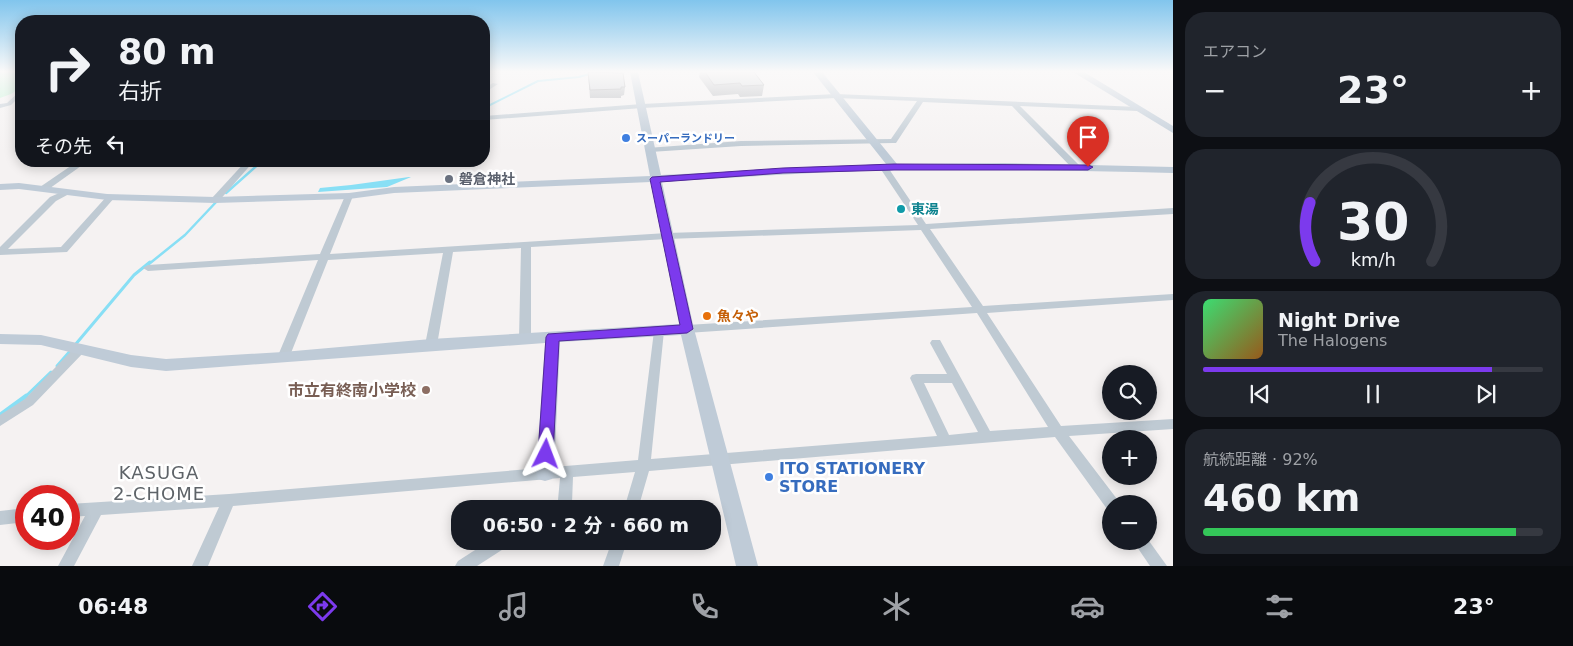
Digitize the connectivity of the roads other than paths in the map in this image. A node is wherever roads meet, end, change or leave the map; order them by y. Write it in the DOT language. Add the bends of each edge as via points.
graph roads {
  1 [pos="15,98"];
  2 [pos="640,98"];
  3 [pos="789,98"];
  4 [pos="838,98"];
  5 [pos="887,98"];
  6 [pos="1121,98"];
  7 [pos="921,100"];
  8 [pos="1014,104"];
  9 [pos="0,106"];
  10 [pos="642,106"];
  11 [pos="1138,109"];
  12 [pos="490,118"];
  13 [pos="1173,130"];
  14 [pos="873,142"];
  15 [pos="650,150"];
  16 [pos="75,167"];
  17 [pos="245,167"];
  18 [pos="889,167"];
  19 [pos="1076,167"];
  20 [pos="1172,171"];
  21 [pos="655,179"];
  22 [pos="0,187"];
  23 [pos="44,189"];
  24 [pos="66,192"];
  25 [pos="349,196"];
  26 [pos="111,197"];
  27 [pos="215,200"];
  28 [pos="1173,211"];
  29 [pos="923,227"];
  30 [pos="667,236"];
  31 [pos="526,246"];
  32 [pos="448,251"];
  33 [pos="324,258"];
  34 [pos="148,268"];
  35 [pos="1173,297"];
  36 [pos="980,310"];
  37 [pos="687,329"];
  38 [pos="659,331"];
  39 [pos="553,337"];
  40 [pos="0,339"];
  41 [pos="525,339"];
  42 [pos="936,344"];
  43 [pos="431,345"];
  44 [pos="80,349"];
  45 [pos="283,358"];
  46 [pos="956,379"];
  47 [pos="0,421"];
  48 [pos="1173,424"];
  49 [pos="1058,431"];
  50 [pos="987,437"];
  51 [pos="945,440"];
  52 [pos="721,458"];
  53 [pos="644,465"];
  54 [pos="567,472"];
  55 [pos="545,473"];
  56 [pos="1105,495"];
  57 [pos="229,500"];
  58 [pos="565,500"];
  59 [pos="633,500"];
  60 [pos="97,509"];
  61 [pos="80,510"];
  62 [pos="15,516"];
  63 [pos="0,518"];
  64 [pos="489,550"];
  65 [pos="617,550"];
  66 [pos="1147,550"];
  67 [pos="66,566"];
  68 [pos="200,566"];
  69 [pos="463,566"];
  70 [pos="611,566"];
  71 [pos="747,566"];
  72 [pos="1159,566"];
  1 -- 9 [label="street"];
  2 -- 10 [label="street"];
  3 -- 10 [label="street"];
  4 -- 14 [label="street"];
  5 -- 7 [label="street"];
  6 -- 11 [label="street"];
  7 -- 8 [label="street"];
  7 -- 14 [label="street" via="893,141"];
  8 -- 11 [label="street"];
  8 -- 19 [label="street"];
  10 -- 12 [label="street"];
  10 -- 15 [label="street"];
  11 -- 13 [label="street"];
  14 -- 15 [label="street" via="719,144"];
  14 -- 18 [label="street"];
  15 -- 21 [label="street"];
  16 -- 23 [label="street"];
  17 -- 27 [label="street"];
  18 -- 19 [label="street"];
  18 -- 21 [label="street"];
  18 -- 29 [label="street"];
  19 -- 20 [label="street"];
  21 -- 25 [label="street" via="394,190"];
  21 -- 30 [label="street"];
  22 -- 23 [label="street"];
  23 -- 24 [label="street"];
  24 -- 26 [label="street"];
  24 -- 26 [label="street" via="53,199 0,252 64,250"];
  25 -- 27 [label="street"];
  25 -- 33 [label="street"];
  26 -- 27 [label="street"];
  28 -- 29 [label="street"];
  29 -- 30 [label="street"];
  29 -- 36 [label="street"];
  30 -- 31 [label="street"];
  30 -- 37 [label="street"];
  31 -- 32 [label="street"];
  31 -- 41 [label="street"];
  32 -- 33 [label="street"];
  32 -- 43 [label="street"];
  33 -- 34 [label="street"];
  33 -- 45 [label="street"];
  35 -- 36 [label="street"];
  36 -- 37 [label="street"];
  36 -- 49 [label="street"];
  37 -- 38 [label="street"];
  37 -- 52 [label="street"];
  38 -- 39 [label="street"];
  38 -- 53 [label="street"];
  39 -- 41 [label="street"];
  39 -- 55 [label="street"];
  40 -- 44 [label="street" via="41,340"];
  41 -- 43 [label="street"];
  42 -- 46 [label="street"];
  43 -- 45 [label="street"];
  44 -- 45 [label="street" via="166,365"];
  44 -- 47 [label="street" via="29,402"];
  46 -- 50 [label="street"];
  46 -- 51 [label="street" via="916,378"];
  48 -- 49 [label="street"];
  49 -- 50 [label="street"];
  49 -- 56 [label="street"];
  50 -- 51 [label="street"];
  51 -- 52 [label="street"];
  52 -- 53 [label="street"];
  52 -- 71 [label="street"];
  53 -- 54 [label="street"];
  53 -- 59 [label="street"];
  54 -- 55 [label="street"];
  54 -- 58 [label="street"];
  55 -- 57 [label="street"];
  57 -- 60 [label="street"];
  57 -- 68 [label="street"];
  60 -- 61 [label="street"];
  60 -- 67 [label="street"];
  62 -- 63 [label="street"];
  64 -- 69 [label="street"];
  65 -- 70 [label="street"];
  66 -- 72 [label="street"];
}
